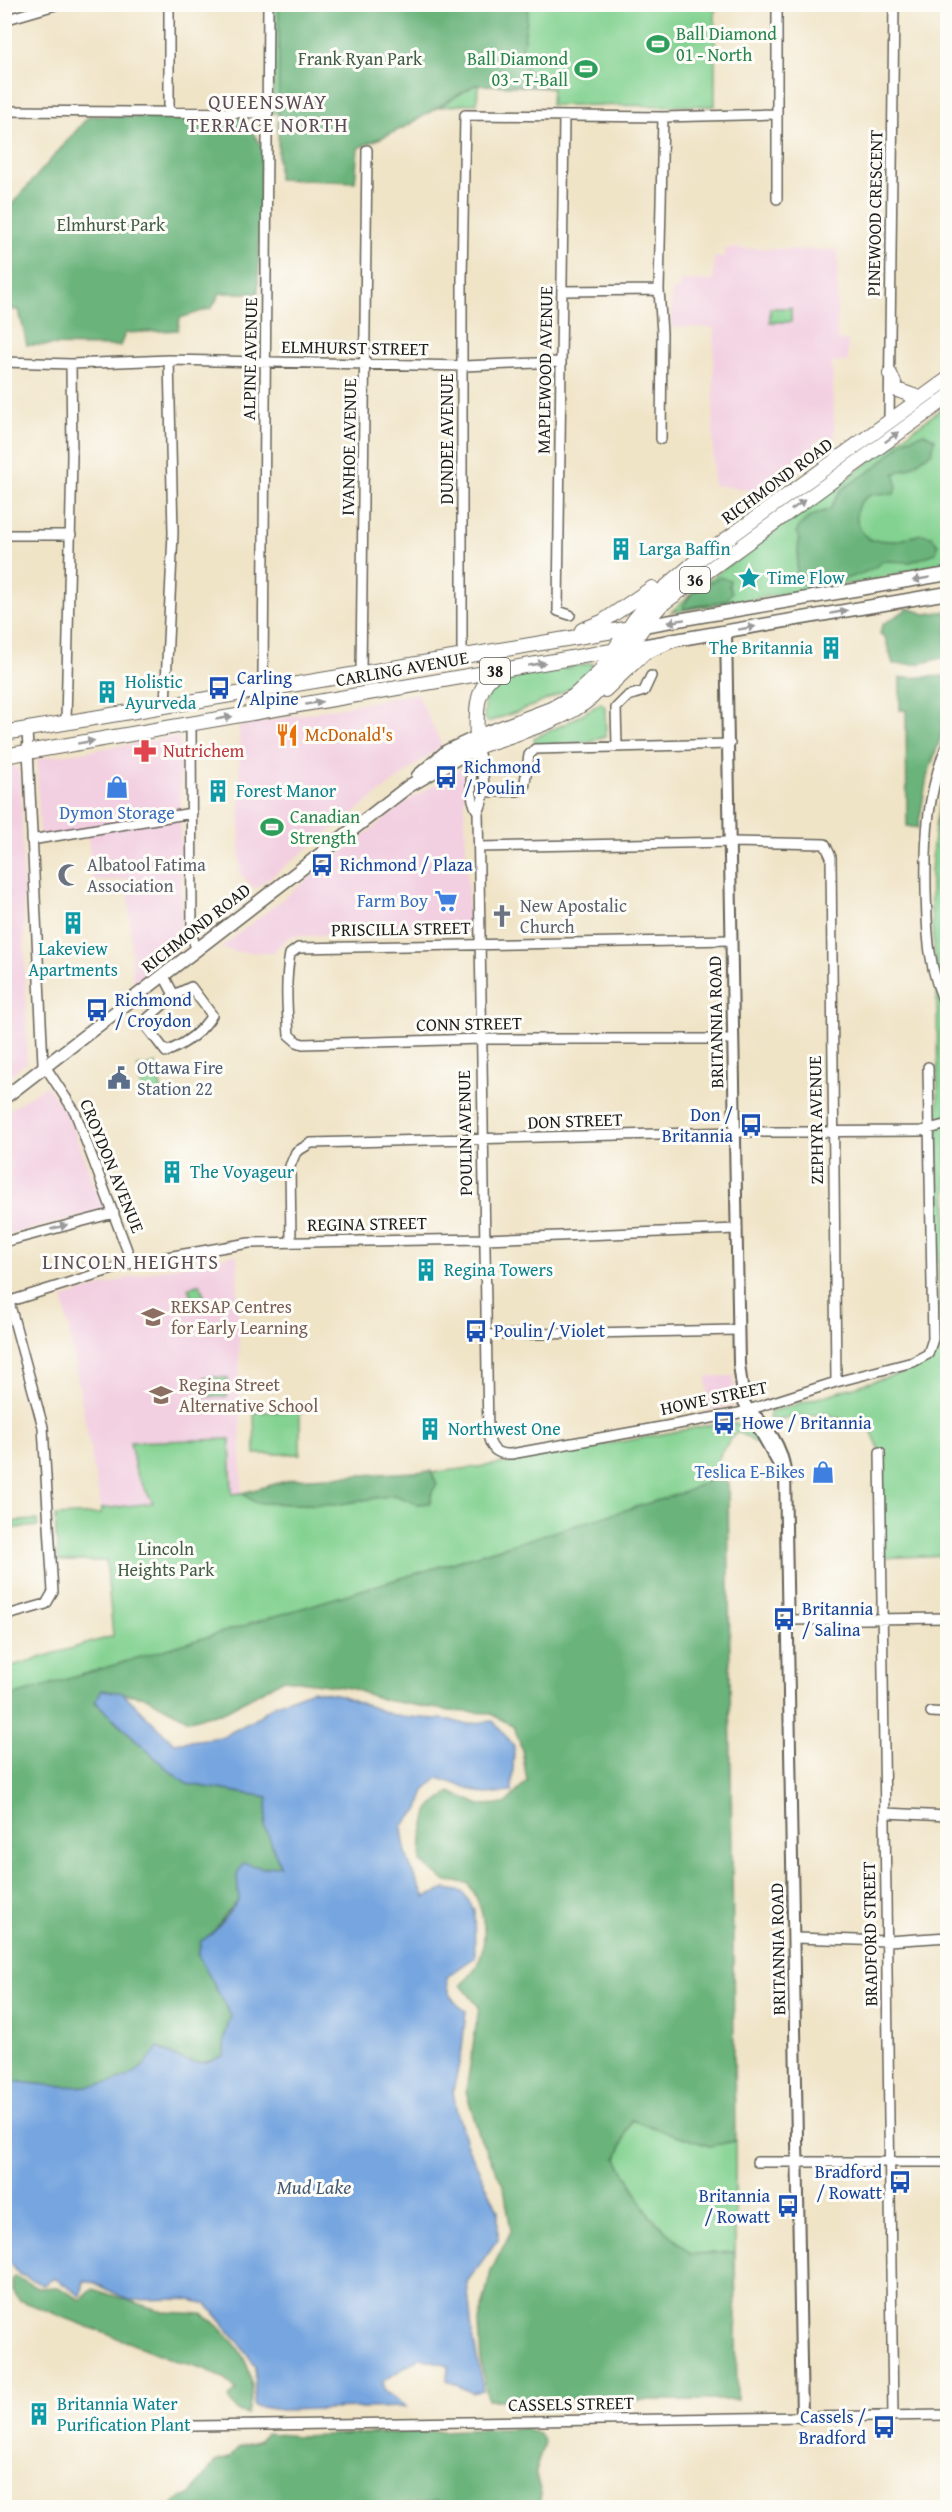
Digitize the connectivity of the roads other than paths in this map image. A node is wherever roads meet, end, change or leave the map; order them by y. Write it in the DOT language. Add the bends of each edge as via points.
graph roads {
  1 [pos="60,4"];
  2 [pos="170,4"];
  3 [pos="268,4"];
  4 [pos="777,4"];
  5 [pos="894,4"];
  6 [pos="4,20"];
  7 [pos="4,111"];
  8 [pos="169,112"];
  9 [pos="268,114"];
  10 [pos="776,114"];
  11 [pos="564,116"];
  12 [pos="663,117"];
  13 [pos="367,150"];
  14 [pos="777,199"];
  15 [pos="659,290"];
  16 [pos="563,291"];
  17 [pos="169,360"];
  18 [pos="4,362"];
  19 [pos="560,362"];
  20 [pos="267,363"];
  21 [pos="70,364"];
  22 [pos="366,364"];
  23 [pos="464,366"];
  24 [pos="890,374"];
  25 [pos="948,379"];
  26 [pos="948,397"];
  27 [pos="920,398"];
  28 [pos="889,422"];
  29 [pos="661,439"];
  30 [pos="747,533"];
  31 [pos="4,534"];
  32 [pos="70,535"];
  33 [pos="695,562"];
  34 [pos="948,574"];
  35 [pos="948,593"];
  36 [pos="570,615"];
  37 [pos="642,626"];
  38 [pos="628,629"];
  39 [pos="726,632"];
  40 [pos="671,641"];
  41 [pos="528,644"];
  42 [pos="622,649"];
  43 [pos="462,655"];
  44 [pos="501,670"];
  45 [pos="361,672"];
  46 [pos="651,676"];
  47 [pos="448,679"];
  48 [pos="261,690"];
  49 [pos="590,698"];
  50 [pos="478,700"];
  51 [pos="165,705"];
  52 [pos="256,712"];
  53 [pos="66,722"];
  54 [pos="191,724"];
  55 [pos="27,729"];
  56 [pos="4,733"];
  57 [pos="477,742"];
  58 [pos="948,742"];
  59 [pos="730,744"];
  60 [pos="616,746"];
  61 [pos="28,752"];
  62 [pos="4,756"];
  63 [pos="483,792"];
  64 [pos="478,812"];
  65 [pos="192,813"];
  66 [pos="31,840"];
  67 [pos="730,842"];
  68 [pos="479,848"];
  69 [pos="731,940"];
  70 [pos="480,944"];
  71 [pos="197,951"];
  72 [pos="290,954"];
  73 [pos="164,976"];
  74 [pos="174,995"];
  75 [pos="948,1010"];
  76 [pos="482,1039"];
  77 [pos="733,1039"];
  78 [pos="928,1067"];
  79 [pos="46,1068"];
  80 [pos="4,1098"];
  81 [pos="948,1124"];
  82 [pos="929,1131"];
  83 [pos="736,1132"];
  84 [pos="832,1133"];
  85 [pos="484,1140"];
  86 [pos="114,1213"];
  87 [pos="737,1228"];
  88 [pos="485,1239"];
  89 [pos="4,1242"];
  90 [pos="291,1242"];
  91 [pos="132,1263"];
  92 [pos="7,1302"];
  93 [pos="738,1330"];
  94 [pos="487,1335"];
  95 [pos="836,1382"];
  96 [pos="749,1411"];
  97 [pos="495,1451"];
  98 [pos="880,1452"];
  99 [pos="4,1616"];
  100 [pos="948,1618"];
  101 [pos="788,1620"];
  102 [pos="884,1620"];
  103 [pos="931,1712"];
  104 [pos="948,1713"];
  105 [pos="885,1814"];
  106 [pos="948,1816"];
  107 [pos="948,1937"];
  108 [pos="795,1938"];
  109 [pos="888,1941"];
  110 [pos="798,2161"];
  111 [pos="757,2162"];
  112 [pos="889,2162"];
  113 [pos="948,2162"];
  114 [pos="948,2415"];
  115 [pos="893,2416"];
  116 [pos="802,2418"];
  117 [pos="195,2426"];
  1 -- 6 [label="street"];
  2 -- 8 [label="street"];
  3 -- 9 [label="street, ALPINE AVENUE"];
  4 -- 10 [label="street"];
  5 -- 24 [label="street, PINEWOOD CRESCENT"];
  7 -- 8 [label="street"];
  8 -- 9 [label="street"];
  9 -- 20 [label="street, ALPINE AVENUE"];
  10 -- 12 [label="street"];
  10 -- 14 [label="street"];
  11 -- 12 [label="street"];
  11 -- 16 [label="street, MAPLEWOOD AVENUE"];
  11 -- 23 [label="street, DUNDEE AVENUE" via="465,115"];
  12 -- 15 [label="street"];
  13 -- 22 [label="street, IVANHOE AVENUE"];
  15 -- 16 [label="street"];
  15 -- 29 [label="street"];
  16 -- 19 [label="street, MAPLEWOOD AVENUE"];
  17 -- 20 [label="street, ELMHURST STREET"];
  17 -- 21 [label="street, ELMHURST STREET"];
  17 -- 51 [label="street" via="173,533"];
  18 -- 21 [label="street, ELMHURST STREET"];
  19 -- 23 [label="street, ELMHURST STREET"];
  19 -- 36 [label="street, MAPLEWOOD AVENUE" via="558,611"];
  20 -- 22 [label="street, ELMHURST STREET"];
  20 -- 48 [label="street, ALPINE AVENUE"];
  21 -- 32 [label="street"];
  22 -- 23 [label="street, ELMHURST STREET"];
  22 -- 45 [label="street, IVANHOE AVENUE"];
  23 -- 43 [label="street, DUNDEE AVENUE"];
  24 -- 27 [label="main road" via="897,390"];
  24 -- 28 [label="street, PINEWOOD CRESCENT"];
  25 -- 27 [label="main road, RICHMOND ROAD / 36"];
  30 -- 26 [label="main road, RICHMOND ROAD / 36, one-way"];
  27 -- 28 [label="main road, RICHMOND ROAD / 36"];
  28 -- 30 [label="main road, RICHMOND ROAD / 36"];
  30 -- 33 [label="main road, RICHMOND ROAD / 36"];
  30 -- 37 [label="main road, RICHMOND ROAD / 36"];
  31 -- 32 [label="street"];
  32 -- 53 [label="street"];
  33 -- 38 [label="main road, RICHMOND ROAD / 36" via="648,602"];
  33 -- 41 [label="main road" via="602,622"];
  34 -- 37 [label="main road, CARLING AVENUE / 38, one-way"];
  39 -- 35 [label="main road, CARLING AVENUE / 38, one-way"];
  37 -- 38 [label="main road, CARLING AVENUE / 38"];
  37 -- 42 [label="main road, RICHMOND ROAD / 36"];
  38 -- 41 [label="main road, CARLING AVENUE / 38"];
  38 -- 42 [label="main road, RICHMOND ROAD / 36"];
  39 -- 40 [label="main road, CARLING AVENUE / 38"];
  39 -- 59 [label="street, BRITANNIA ROAD"];
  40 -- 42 [label="main road, CARLING AVENUE / 38"];
  40 -- 49 [label="main road" via="645,652 616,682"];
  41 -- 43 [label="main road, CARLING AVENUE / 38"];
  44 -- 42 [label="main road, CARLING AVENUE / 38, one-way"];
  42 -- 49 [label="main road, RICHMOND ROAD / 36"];
  42 -- 57 [label="main road, RICHMOND ROAD / 36" via="567,701"];
  43 -- 45 [label="main road, CARLING AVENUE / 38"];
  44 -- 47 [label="main road, CARLING AVENUE / 38"];
  44 -- 50 [label="main road" via="486,679"];
  45 -- 48 [label="main road, CARLING AVENUE / 38"];
  46 -- 60 [label="street" via="644,691 628,696 616,708"];
  47 -- 50 [label="main road" via="467,685"];
  52 -- 47 [label="main road, CARLING AVENUE / 38, one-way"];
  48 -- 51 [label="main road, CARLING AVENUE / 38"];
  48 -- 52 [label="street, ALPINE AVENUE"];
  49 -- 57 [label="main road, RICHMOND ROAD / 36" via="564,714"];
  50 -- 57 [label="main road, POULIN AVENUE"];
  51 -- 53 [label="main road, CARLING AVENUE / 38"];
  54 -- 52 [label="main road, CARLING AVENUE / 38, one-way"];
  53 -- 55 [label="main road, CARLING AVENUE / 38"];
  61 -- 54 [label="main road, CARLING AVENUE / 38, one-way"];
  54 -- 65 [label="street"];
  55 -- 56 [label="main road, CARLING AVENUE / 38"];
  55 -- 61 [label="street, CROYDON AVENUE"];
  57 -- 63 [label="street, POULIN AVENUE"];
  57 -- 64 [label="street, POULIN AVENUE" via="472,764 473,804"];
  57 -- 71 [label="main road, RICHMOND ROAD / 36" via="437,759 410,786"];
  58 -- 75 [label="street" via="934,781 925,837 928,945 935,980"];
  59 -- 60 [label="street"];
  59 -- 67 [label="street, BRITANNIA ROAD"];
  60 -- 63 [label="street" via="540,748 529,754 524,789"];
  61 -- 62 [label="main road, CARLING AVENUE / 38"];
  61 -- 66 [label="street, CROYDON AVENUE"];
  63 -- 64 [label="street, POULIN AVENUE" via="483,805"];
  64 -- 68 [label="street, POULIN AVENUE"];
  65 -- 66 [label="street"];
  65 -- 71 [label="street" via="192,936"];
  66 -- 79 [label="street, CROYDON AVENUE" via="41,1052"];
  67 -- 68 [label="street"];
  67 -- 69 [label="street, BRITANNIA ROAD"];
  67 -- 84 [label="street, ZEPHYR AVENUE" via="825,844 831,857"];
  68 -- 70 [label="street, POULIN AVENUE"];
  69 -- 70 [label="street, PRISCILLA STREET"];
  69 -- 77 [label="street, BRITANNIA ROAD"];
  70 -- 72 [label="street, PRISCILLA STREET" via="298,948"];
  70 -- 76 [label="street, POULIN AVENUE"];
  71 -- 73 [label="main road, RICHMOND ROAD / 36"];
  72 -- 76 [label="street, CONN STREET" via="287,1015 289,1035 297,1042"];
  73 -- 74 [label="street"];
  73 -- 79 [label="main road, RICHMOND ROAD / 36"];
  74 -- 74 [label="street" via="148,1018 146,1026 165,1052 197,1033 212,1015 191,987"];
  76 -- 77 [label="street, CONN STREET"];
  76 -- 85 [label="street, POULIN AVENUE"];
  77 -- 83 [label="street, BRITANNIA ROAD"];
  78 -- 82 [label="street"];
  79 -- 80 [label="main road, RICHMOND ROAD / 36"];
  79 -- 86 [label="street, CROYDON AVENUE" via="75,1112"];
  81 -- 82 [label="street, DON STREET"];
  82 -- 84 [label="street, DON STREET"];
  82 -- 95 [label="street, HOWE STREET" via="932,1348 913,1362"];
  83 -- 84 [label="street, DON STREET"];
  83 -- 85 [label="street, DON STREET"];
  83 -- 87 [label="street, BRITANNIA ROAD"];
  84 -- 95 [label="street, ZEPHYR AVENUE"];
  85 -- 88 [label="street, POULIN AVENUE"];
  85 -- 90 [label="street, DON STREET" via="311,1143 296,1152 290,1166"];
  89 -- 86 [label="street, one-way"];
  86 -- 91 [label="street, CROYDON AVENUE"];
  87 -- 88 [label="street, REGINA STREET"];
  87 -- 93 [label="street, BRITANNIA ROAD"];
  88 -- 90 [label="street, REGINA STREET"];
  88 -- 94 [label="street, POULIN AVENUE"];
  90 -- 91 [label="street, REGINA STREET" via="249,1243"];
  91 -- 92 [label="street, REGINA STREET"];
  92 -- 99 [label="street" via="43,1427 53,1592 46,1604"];
  93 -- 94 [label="street"];
  93 -- 96 [label="street, BRITANNIA ROAD" via="744,1402"];
  94 -- 97 [label="street, POULIN AVENUE" via="488,1434"];
  95 -- 96 [label="street, HOWE STREET"];
  96 -- 97 [label="street, HOWE STREET" via="511,1454"];
  96 -- 101 [label="street, BRITANNIA ROAD" via="784,1480"];
  98 -- 102 [label="street, BRADFORD STREET"];
  100 -- 102 [label="street"];
  101 -- 102 [label="street"];
  101 -- 108 [label="street, BRITANNIA ROAD"];
  102 -- 105 [label="street, BRADFORD STREET"];
  103 -- 104 [label="street"];
  105 -- 106 [label="street"];
  105 -- 109 [label="street, BRADFORD STREET"];
  107 -- 109 [label="street"];
  108 -- 109 [label="street"];
  108 -- 110 [label="street, BRITANNIA ROAD"];
  109 -- 112 [label="street, BRADFORD STREET"];
  110 -- 111 [label="street"];
  110 -- 112 [label="street"];
  110 -- 116 [label="street, BRITANNIA ROAD"];
  112 -- 113 [label="street"];
  112 -- 115 [label="street, BRADFORD STREET"];
  114 -- 115 [label="street, CASSELS STREET"];
  115 -- 116 [label="street, CASSELS STREET"];
  116 -- 117 [label="street, CASSELS STREET"];
}
